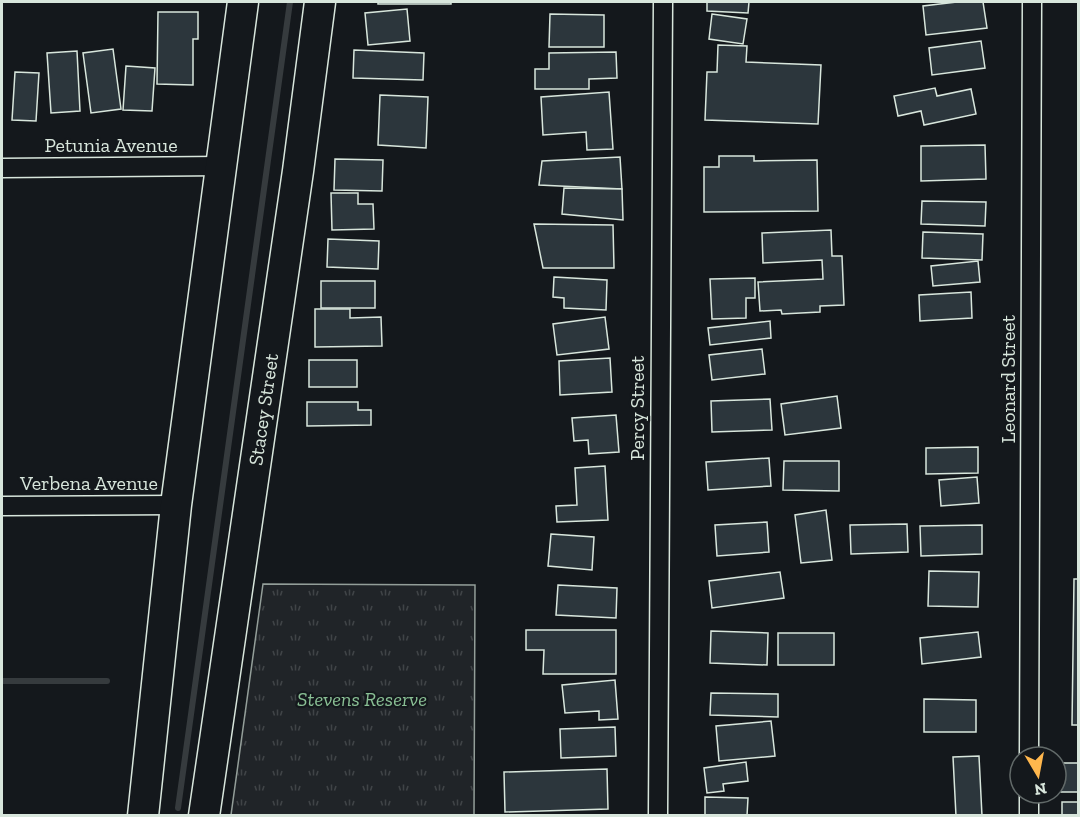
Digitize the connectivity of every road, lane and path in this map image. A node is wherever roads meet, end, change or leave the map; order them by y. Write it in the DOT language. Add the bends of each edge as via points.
graph roads {
  1 [pos="243,2"];
  2 [pos="320,2"];
  3 [pos="663,2"];
  4 [pos="1032,2"];
  5 [pos="221,166"];
  6 [pos="2,168"];
  7 [pos="176,505"];
  8 [pos="2,506"];
  9 [pos="1029,745"];
  10 [pos="143,816"];
  11 [pos="204,816"];
  12 [pos="658,816"];
  1 -- 5 [label="highway"];
  2 -- 11 [label="highway, Stacey Street"];
  3 -- 12 [label="street, Percy Street"];
  4 -- 9 [label="street, Leonard Street"];
  5 -- 6 [label="street, Petunia Avenue"];
  5 -- 7 [label="highway"];
  7 -- 8 [label="street, Verbena Avenue"];
  7 -- 10 [label="highway"];
}
